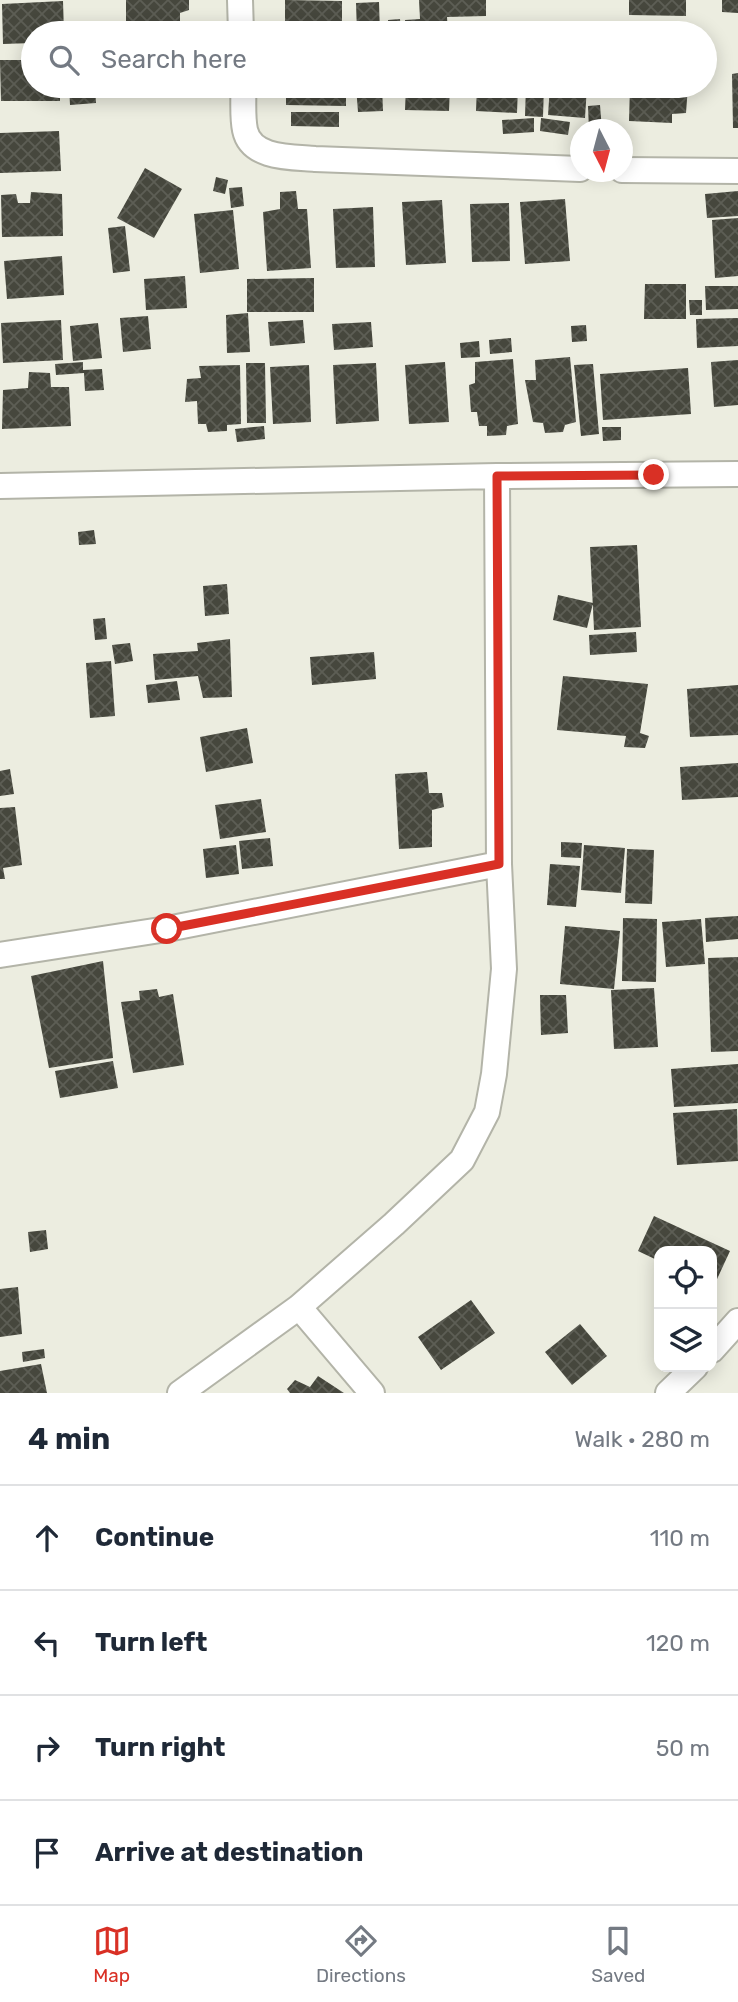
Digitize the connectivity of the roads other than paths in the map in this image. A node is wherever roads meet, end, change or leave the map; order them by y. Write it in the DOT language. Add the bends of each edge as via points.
graph roads {
  1 [pos="240,0"];
  2 [pos="241,21"];
  3 [pos="244,98"];
  4 [pos="570,169"];
  5 [pos="633,170"];
  6 [pos="738,171"];
  7 [pos="738,474"];
  8 [pos="497,476"];
  9 [pos="0,486"];
  10 [pos="499,864"];
  11 [pos="0,955"];
  12 [pos="299,1307"];
  13 [pos="738,1321"];
  14 [pos="717,1344"];
  15 [pos="690,1372"];
  16 [pos="180,1393"];
  17 [pos="372,1393"];
  18 [pos="667,1393"];
  1 -- 2 [label="street"];
  3 -- 4 [label="street" via="245,132 255,146 272,154"];
  5 -- 6 [label="street"];
  7 -- 8 [label="street"];
  8 -- 9 [label="street"];
  8 -- 10 [label="street"];
  10 -- 11 [label="street" via="167,929"];
  10 -- 12 [label="street" via="504,969 487,1112 462,1160"];
  12 -- 16 [label="street"];
  12 -- 17 [label="street"];
  13 -- 14 [label="street"];
  15 -- 18 [label="street"];
}
